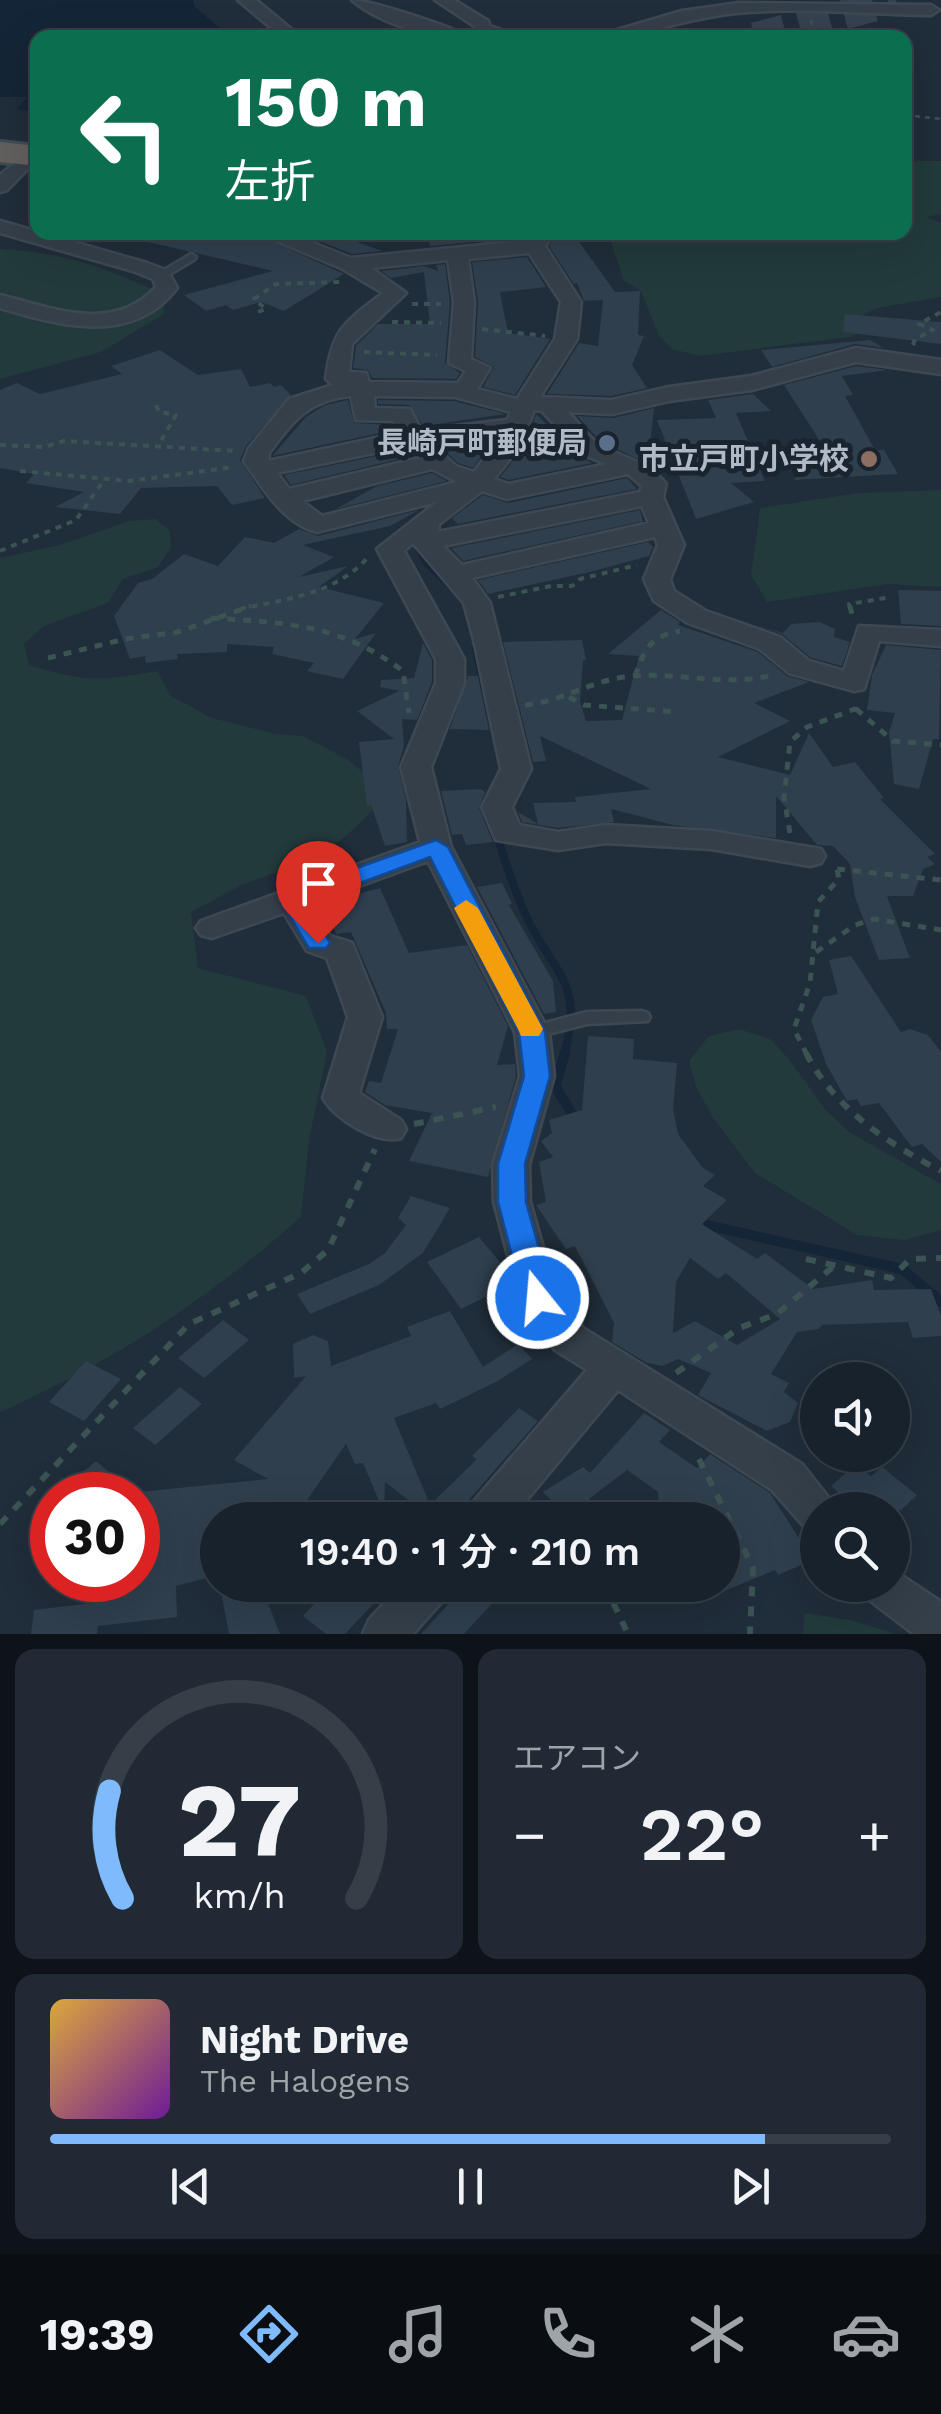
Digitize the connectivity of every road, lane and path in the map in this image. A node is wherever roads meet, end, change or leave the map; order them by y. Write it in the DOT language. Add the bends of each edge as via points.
graph roads {
  1 [pos="246,0"];
  2 [pos="360,0"];
  3 [pos="442,8"];
  4 [pos="933,14"];
  5 [pos="284,30"];
  6 [pos="436,30"];
  7 [pos="489,30"];
  8 [pos="629,30"];
  9 [pos="682,30"];
  10 [pos="912,116"];
  11 [pos="941,119"];
  12 [pos="16,156"];
  13 [pos="0,186"];
  14 [pos="0,227"];
  15 [pos="30,236"];
  16 [pos="43,240"];
  17 [pos="285,240"];
  18 [pos="422,240"];
  19 [pos="523,240"];
  20 [pos="539,240"];
  21 [pos="457,254"];
  22 [pos="191,257"];
  23 [pos="430,257"];
  24 [pos="355,268"];
  25 [pos="160,275"];
  26 [pos="0,301"];
  27 [pos="383,302"];
  28 [pos="258,312"];
  29 [pos="941,312"];
  30 [pos="464,319"];
  31 [pos="359,322"];
  32 [pos="566,339"];
  33 [pos="340,351"];
  34 [pos="460,356"];
  35 [pos="909,360"];
  36 [pos="941,366"];
  37 [pos="360,389"];
  38 [pos="464,392"];
  39 [pos="156,405"];
  40 [pos="529,410"];
  41 [pos="412,439"];
  42 [pos="0,445"];
  43 [pos="158,446"];
  44 [pos="436,461"];
  45 [pos="259,463"];
  46 [pos="633,466"];
  47 [pos="20,471"];
  48 [pos="104,480"];
  49 [pos="475,485"];
  50 [pos="650,497"];
  51 [pos="283,498"];
  52 [pos="666,526"];
  53 [pos="415,535"];
  54 [pos="0,551"];
  55 [pos="670,554"];
  56 [pos="456,574"];
  57 [pos="476,601"];
  58 [pos="697,617"];
  59 [pos="211,618"];
  60 [pos="941,638"];
  61 [pos="48,658"];
  62 [pos="792,664"];
  63 [pos="635,676"];
  64 [pos="854,696"];
  65 [pos="569,697"];
  66 [pos="502,706"];
  67 [pos="677,712"];
  68 [pos="430,731"];
  69 [pos="941,745"];
  70 [pos="436,847"];
  71 [pos="824,863"];
  72 [pos="941,880"];
  73 [pos="292,900"];
  74 [pos="212,928"];
  75 [pos="941,930"];
  76 [pos="816,952"];
  77 [pos="642,1018"];
  78 [pos="532,1032"];
  79 [pos="528,1115"];
  80 [pos="388,1129"];
  81 [pos="941,1172"];
  82 [pos="941,1258"];
  83 [pos="806,1259"];
  84 [pos="834,1266"];
  85 [pos="612,1369"];
  86 [pos="648,1390"];
  87 [pos="686,1414"];
  88 [pos="800,1492"];
  89 [pos="499,1502"];
  90 [pos="0,1524"];
  91 [pos="414,1602"];
  92 [pos="613,1602"];
  93 [pos="906,1602"];
  94 [pos="941,1628"];
  95 [pos="385,1634"];
  96 [pos="628,1634"];
  97 [pos="750,1634"];
  1 -- 5 [label="street"];
  2 -- 6 [label="street"];
  3 -- 7 [label="street"];
  4 -- 8 [label="street" via="878,7 739,8"];
  4 -- 9 [label="street" via="730,19"];
  10 -- 11 [label="path"];
  12 -- 13 [label="street"];
  14 -- 15 [label="street"];
  16 -- 25 [label="street"];
  17 -- 24 [label="street"];
  18 -- 23 [label="street"];
  19 -- 21 [label="street"];
  20 -- 32 [label="street" via="571,302"];
  21 -- 23 [label="street"];
  21 -- 30 [label="street"];
  22 -- 25 [label="lane"];
  23 -- 24 [label="street"];
  24 -- 27 [label="street" via="396,293"];
  24 -- 28 [label="path" via="335,284 276,284 254,299 266,309"];
  25 -- 26 [label="street" via="167,288 156,301 109,321 51,316"];
  27 -- 30 [label="path"];
  27 -- 31 [label="street"];
  29 -- 35 [label="path" via="919,324 933,330 915,338"];
  30 -- 31 [label="path"];
  30 -- 32 [label="path"];
  30 -- 34 [label="street"];
  31 -- 33 [label="street"];
  32 -- 40 [label="street"];
  33 -- 34 [label="path"];
  33 -- 37 [label="street" via="337,378 358,378"];
  34 -- 38 [label="street" via="460,363 479,368"];
  35 -- 36 [label="street"];
  35 -- 40 [label="street" via="833,358 752,383 612,407"];
  37 -- 38 [label="street"];
  37 -- 41 [label="street" via="364,416 402,414"];
  37 -- 45 [label="street" via="301,398"];
  38 -- 40 [label="street"];
  39 -- 43 [label="path" via="176,416"];
  40 -- 41 [label="street"];
  40 -- 46 [label="street" via="591,450"];
  40 -- 49 [label="street"];
  41 -- 44 [label="street"];
  41 -- 45 [label="street"];
  42 -- 43 [label="path"];
  43 -- 45 [label="path" via="226,448"];
  44 -- 49 [label="street"];
  44 -- 51 [label="street"];
  45 -- 48 [label="path"];
  45 -- 51 [label="street"];
  46 -- 49 [label="street" via="507,492"];
  46 -- 50 [label="street" via="654,484"];
  47 -- 48 [label="path"];
  48 -- 54 [label="path" via="76,520"];
  49 -- 51 [label="street" via="317,525"];
  49 -- 53 [label="street"];
  50 -- 52 [label="street"];
  50 -- 53 [label="street"];
  52 -- 55 [label="street"];
  52 -- 56 [label="street"];
  53 -- 56 [label="street"];
  53 -- 59 [label="path" via="372,554 320,591"];
  53 -- 68 [label="street" via="390,548 450,659 450,682"];
  55 -- 57 [label="path" via="572,586"];
  55 -- 58 [label="street" via="658,586"];
  56 -- 57 [label="street"];
  57 -- 66 [label="street"];
  58 -- 62 [label="street" via="770,643"];
  58 -- 63 [label="path" via="682,631 655,634"];
  59 -- 61 [label="path" via="178,632"];
  59 -- 68 [label="path" via="288,623 371,647 404,671 408,711"];
  60 -- 64 [label="street" via="868,632"];
  62 -- 63 [label="path" via="755,682 730,684"];
  62 -- 64 [label="street"];
  63 -- 65 [label="path"];
  64 -- 69 [label="path" via="894,741"];
  64 -- 71 [label="path" via="790,742 786,764 785,820 794,844"];
  65 -- 66 [label="path"];
  65 -- 67 [label="path" via="584,705"];
  66 -- 71 [label="street" via="516,770 498,807 507,833 558,841 606,834 711,840"];
  68 -- 70 [label="street" via="416,768"];
  70 -- 73 [label="street"];
  70 -- 78 [label="street"];
  71 -- 72 [label="path"];
  71 -- 76 [label="path" via="838,879 818,902"];
  73 -- 74 [label="street"];
  73 -- 80 [label="street" via="318,943 341,951 365,1017 340,1098"];
  75 -- 76 [label="path" via="871,920"];
  76 -- 81 [label="path" via="794,1030 822,1082 888,1143"];
  77 -- 78 [label="lane" via="587,1018"];
  78 -- 79 [label="street" via="537,1076"];
  79 -- 80 [label="path" via="500,1106"];
  79 -- 85 [label="street" via="512,1164 512,1202 532,1281 569,1338"];
  80 -- 90 [label="path" via="328,1250 301,1273 190,1324"];
  82 -- 84 [label="path" via="910,1259 890,1278"];
  83 -- 84 [label="path"];
  84 -- 86 [label="path" via="777,1314 739,1328"];
  85 -- 86 [label="street"];
  85 -- 89 [label="street"];
  86 -- 87 [label="street"];
  87 -- 88 [label="street"];
  87 -- 97 [label="path" via="688,1438 751,1557"];
  91 -- 95 [label="street"];
  92 -- 96 [label="path"];
  93 -- 94 [label="street"];
}
